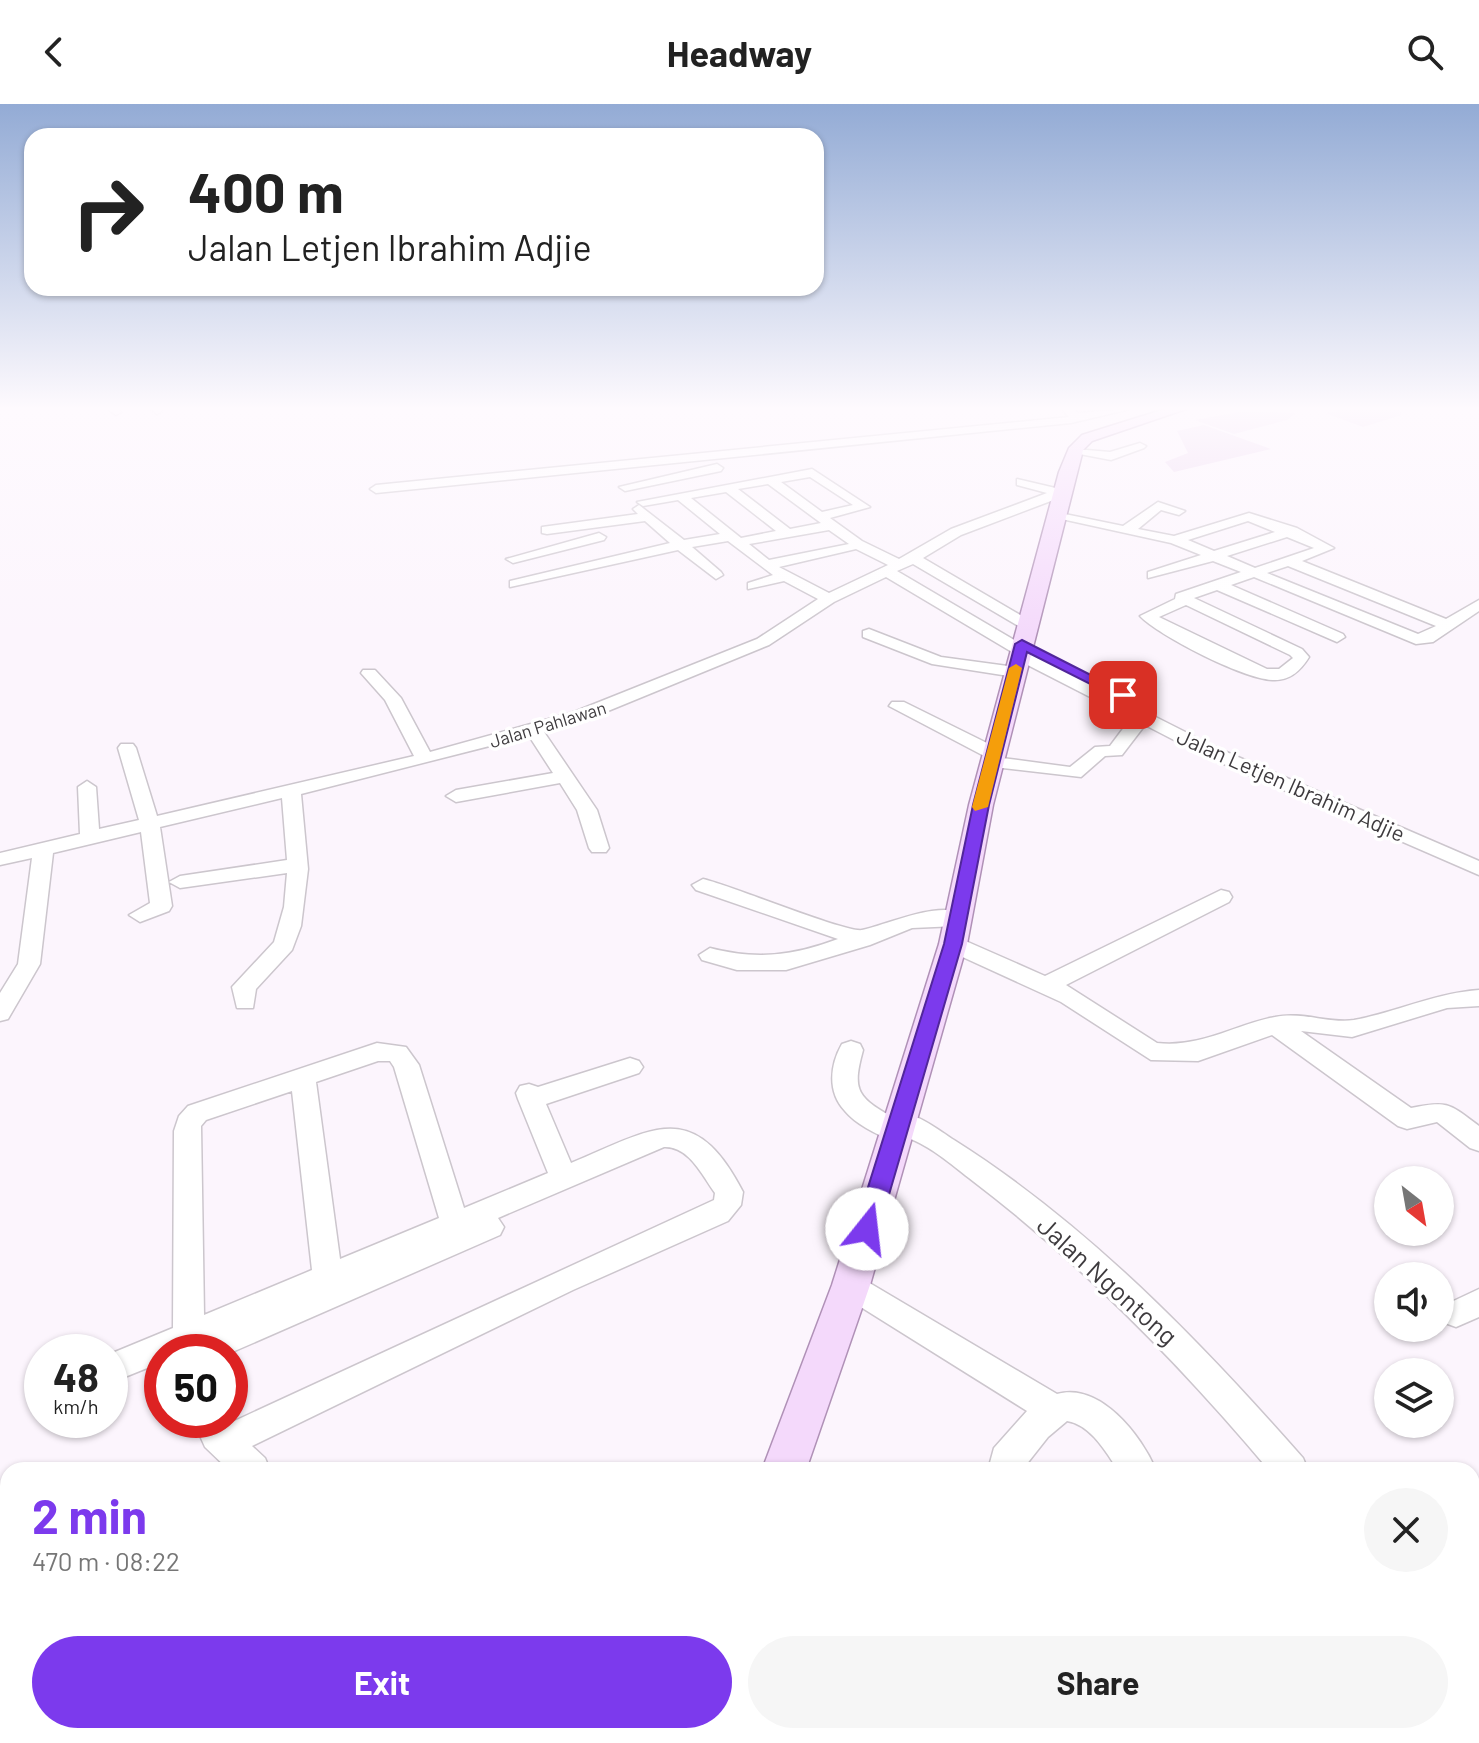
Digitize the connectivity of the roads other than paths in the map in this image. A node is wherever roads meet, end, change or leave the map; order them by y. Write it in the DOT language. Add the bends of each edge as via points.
graph roads {
  1 [pos="409,485"];
  2 [pos="633,485"];
  3 [pos="671,485"];
  4 [pos="748,485"];
  5 [pos="778,485"];
  6 [pos="831,485"];
  7 [pos="1033,485"];
  8 [pos="1063,485"];
  9 [pos="625,487"];
  10 [pos="376,489"];
  11 [pos="730,489"];
  12 [pos="1060,493"];
  13 [pos="684,495"];
  14 [pos="643,510"];
  15 [pos="1055,516"];
  16 [pos="828,520"];
  17 [pos="1141,522"];
  18 [pos="1126,529"];
  19 [pos="547,530"];
  20 [pos="603,530"];
  21 [pos="1292,531"];
  22 [pos="787,533"];
  23 [pos="735,539"];
  24 [pos="1175,540"];
  25 [pos="679,546"];
  26 [pos="850,548"];
  27 [pos="627,555"];
  28 [pos="1214,555"];
  29 [pos="513,559"];
  30 [pos="1287,560"];
  31 [pos="766,565"];
  32 [pos="899,565"];
  33 [pos="1252,572"];
  34 [pos="716,575"];
  35 [pos="1153,575"];
  36 [pos="784,576"];
  37 [pos="515,584"];
  38 [pos="1216,584"];
  39 [pos="753,586"];
  40 [pos="829,599"];
  41 [pos="1184,600"];
  42 [pos="1479,604"];
  43 [pos="1449,626"];
  44 [pos="869,634"];
  45 [pos="1337,637"];
  46 [pos="1019,655"];
  47 [pos="369,673"];
  48 [pos="1065,676"];
  49 [pos="898,706"];
  50 [pos="1144,717"];
  51 [pos="535,731"];
  52 [pos="127,748"];
  53 [pos="994,758"];
  54 [pos="425,759"];
  55 [pos="566,776"];
  56 [pos="87,787"];
  57 [pos="291,792"];
  58 [pos="456,796"];
  59 [pos="150,825"];
  60 [pos="90,839"];
  61 [pos="599,848"];
  62 [pos="43,850"];
  63 [pos="1479,857"];
  64 [pos="0,859"];
  65 [pos="297,865"];
  66 [pos="1479,869"];
  67 [pos="180,882"];
  68 [pos="703,885"];
  69 [pos="1221,897"];
  70 [pos="140,915"];
  71 [pos="955,931"];
  72 [pos="862,940"];
  73 [pos="710,955"];
  74 [pos="1047,985"];
  75 [pos="1479,998"];
  76 [pos="245,1002"];
  77 [pos="0,1013"];
  78 [pos="1275,1025"];
  79 [pos="851,1050"];
  80 [pos="630,1067"];
  81 [pos="303,1078"];
  82 [pos="897,1126"];
  83 [pos="1479,1141"];
  84 [pos="564,1178"];
  85 [pos="455,1225"];
  86 [pos="490,1227"];
  87 [pos="328,1279"];
  88 [pos="851,1285"];
  89 [pos="193,1334"];
  90 [pos="217,1334"];
  91 [pos="223,1334"];
  92 [pos="1054,1410"];
  93 [pos="235,1453"];
  94 [pos="787,1462"];
  95 [pos="1006,1462"];
  96 [pos="1132,1462"];
  97 [pos="1284,1462"];
  1 -- 10 [label="street"];
  2 -- 9 [label="street"];
  3 -- 13 [label="street"];
  4 -- 11 [label="street"];
  5 -- 16 [label="street"];
  6 -- 16 [label="street" via="864,507"];
  7 -- 12 [label="street"];
  8 -- 12 [label="main road"];
  11 -- 13 [label="street"];
  11 -- 22 [label="street"];
  12 -- 15 [label="main road"];
  12 -- 32 [label="street, Jalan Pahlawan" via="956,532"];
  13 -- 14 [label="street"];
  13 -- 23 [label="street"];
  14 -- 20 [label="street"];
  14 -- 25 [label="street"];
  15 -- 18 [label="street"];
  15 -- 46 [label="main road"];
  16 -- 22 [label="street"];
  16 -- 32 [label="street" via="857,544"];
  17 -- 18 [label="street"];
  18 -- 24 [label="street"];
  19 -- 20 [label="street"];
  20 -- 27 [label="street"];
  20 -- 29 [label="street"];
  21 -- 24 [label="street" via="1249,517"];
  21 -- 28 [label="street"];
  21 -- 30 [label="street" via="1327,548"];
  22 -- 23 [label="street"];
  23 -- 25 [label="street"];
  23 -- 31 [label="street"];
  24 -- 28 [label="street"];
  25 -- 27 [label="street"];
  25 -- 34 [label="street"];
  26 -- 31 [label="street"];
  27 -- 37 [label="street"];
  28 -- 33 [label="street"];
  28 -- 35 [label="street"];
  30 -- 33 [label="street"];
  30 -- 43 [label="street"];
  31 -- 36 [label="street"];
  32 -- 40 [label="street, Jalan Pahlawan"];
  32 -- 46 [label="street"];
  32 -- 46 [label="street"];
  33 -- 38 [label="street"];
  33 -- 43 [label="street" via="1416,639 1427,639"];
  36 -- 39 [label="street"];
  36 -- 40 [label="street"];
  38 -- 41 [label="street" via="1183,596"];
  38 -- 45 [label="street"];
  40 -- 51 [label="street, Jalan Pahlawan" via="763,642 625,701"];
  41 -- 41 [label="street" via="1293,650 1301,657 1299,662 1280,675 1262,672 1148,616"];
  42 -- 43 [label="street"];
  44 -- 46 [label="street" via="938,661"];
  46 -- 48 [label="street, Jalan Letjen Ibrahim Adjie"];
  46 -- 48 [label="street" via="1032,675"];
  46 -- 53 [label="main road"];
  46 -- 63 [label="street, Jalan Letjen Ibrahim Adjie"];
  47 -- 54 [label="street" via="385,688"];
  48 -- 50 [label="street, Jalan Letjen Ibrahim Adjie"];
  49 -- 53 [label="street"];
  50 -- 53 [label="street" via="1116,751 1101,751 1074,773"];
  50 -- 66 [label="street, Jalan Letjen Ibrahim Adjie" via="1209,751"];
  51 -- 54 [label="street, Jalan Pahlawan"];
  51 -- 55 [label="street"];
  52 -- 59 [label="street"];
  53 -- 71 [label="main road"];
  54 -- 57 [label="street, Jalan Pahlawan"];
  55 -- 58 [label="street"];
  55 -- 61 [label="street" via="587,810"];
  56 -- 60 [label="street"];
  57 -- 59 [label="street, Jalan Pahlawan"];
  57 -- 65 [label="street"];
  59 -- 60 [label="street, Jalan Pahlawan"];
  59 -- 70 [label="street" via="160,909"];
  60 -- 62 [label="street, Jalan Pahlawan"];
  62 -- 64 [label="street, Jalan Pahlawan"];
  62 -- 77 [label="street" via="29,964"];
  65 -- 67 [label="street"];
  65 -- 76 [label="street" via="287,936 244,987"];
  68 -- 72 [label="street"];
  69 -- 74 [label="street"];
  71 -- 72 [label="street" via="910,921"];
  71 -- 74 [label="street"];
  71 -- 82 [label="main road"];
  72 -- 73 [label="street" via="806,959 760,966 735,965"];
  74 -- 78 [label="street" via="1157,1052 1198,1052"];
  75 -- 78 [label="street" via="1446,1000 1352,1029 1295,1022"];
  78 -- 83 [label="street" via="1407,1119 1441,1111"];
  79 -- 82 [label="street, Jalan Ngontong" via="842,1074 845,1092 865,1114"];
  80 -- 84 [label="street" via="530,1096"];
  81 -- 85 [label="street" via="377,1052 397,1053 406,1065"];
  81 -- 87 [label="street"];
  81 -- 89 [label="street" via="197,1113 188,1123"];
  82 -- 88 [label="main road"];
  82 -- 97 [label="street, Jalan Ngontong" via="939,1141 980,1169 1100,1269 1180,1347"];
  84 -- 85 [label="street"];
  84 -- 93 [label="street" via="672,1135 689,1140 731,1199 718,1213 548,1288"];
  85 -- 87 [label="street"];
  86 -- 91 [label="street"];
  87 -- 90 [label="street"];
  88 -- 92 [label="street"];
  88 -- 94 [label="main road"];
  92 -- 95 [label="street"];
  92 -- 96 [label="street" via="1075,1405 1088,1409"];
}
